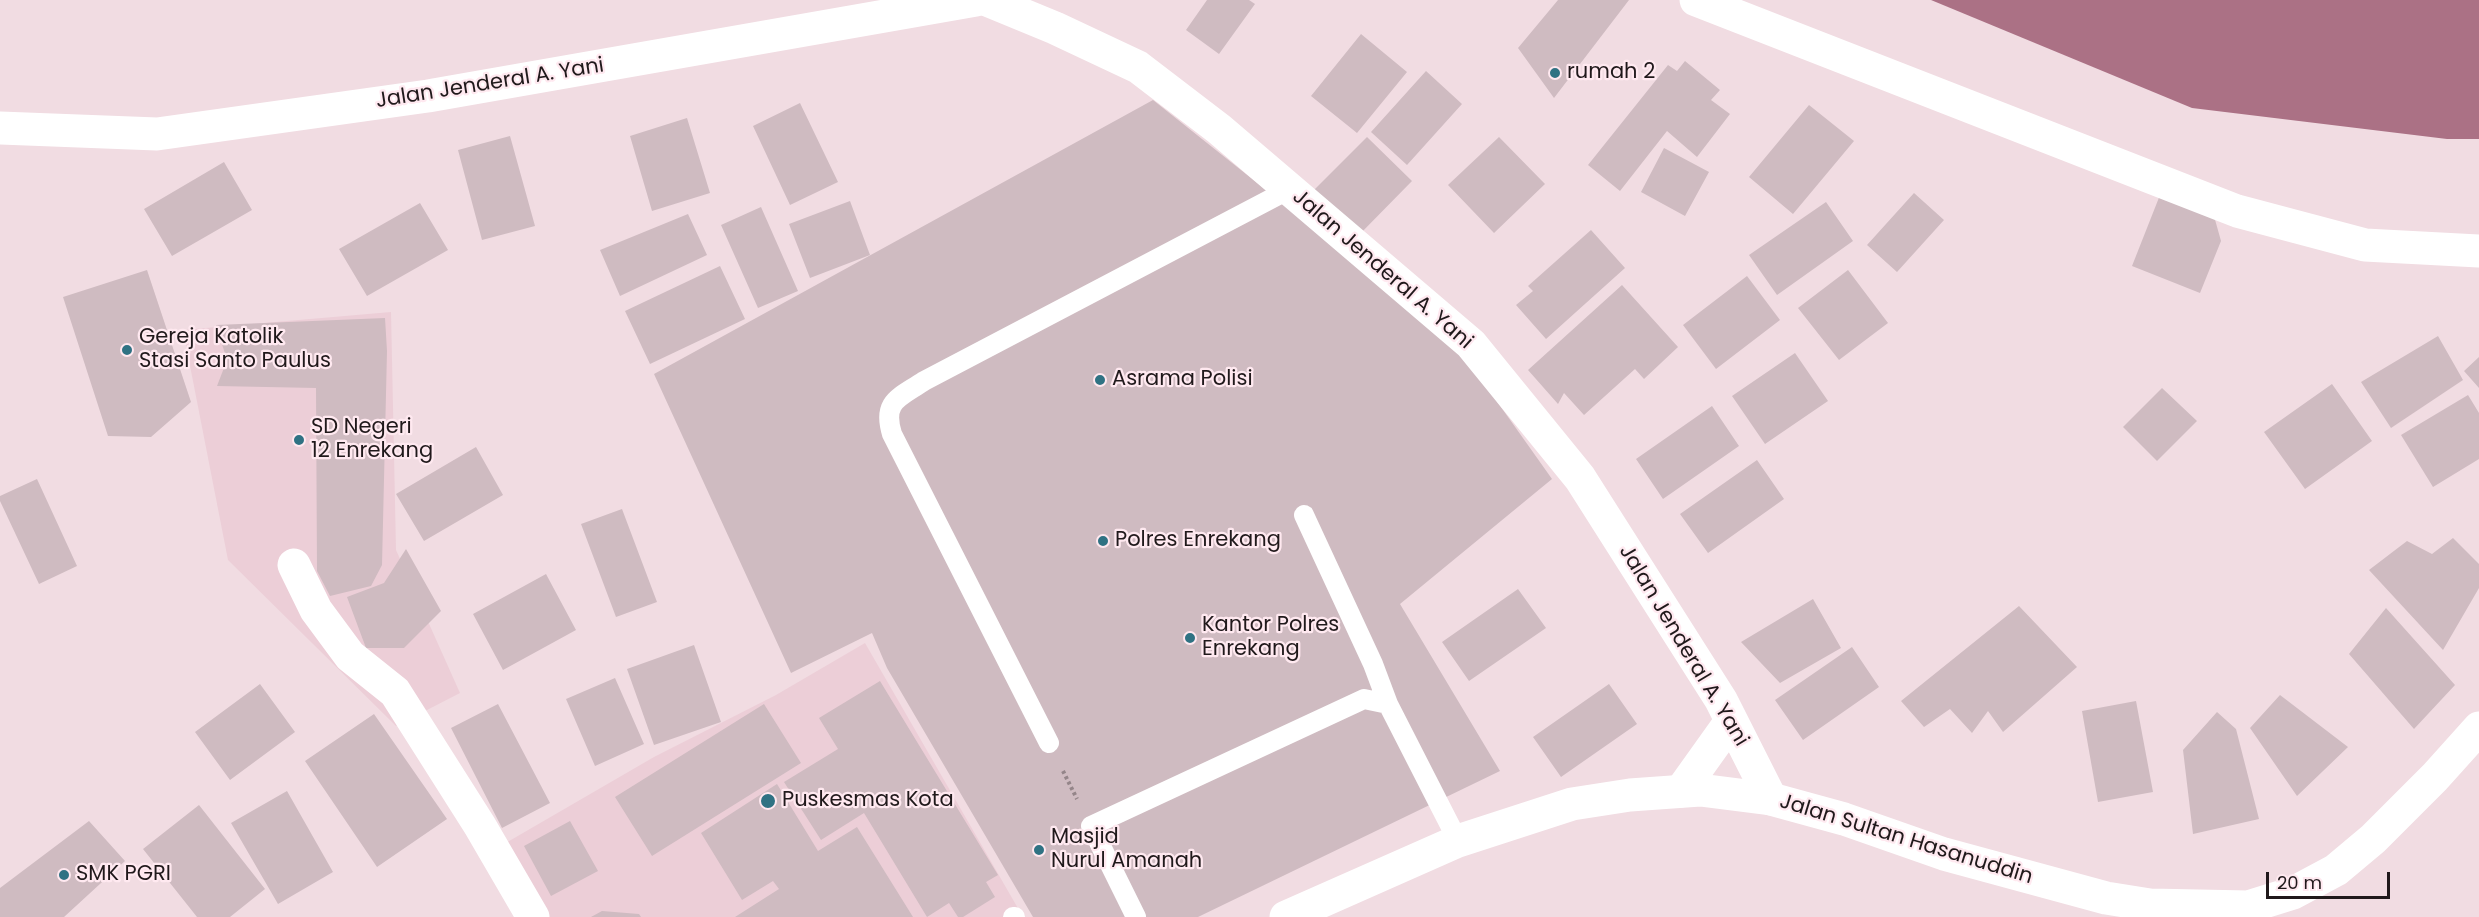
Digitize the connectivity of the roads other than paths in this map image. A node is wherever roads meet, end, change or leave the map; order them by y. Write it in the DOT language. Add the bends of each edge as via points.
graph roads {
  1 [pos="976,0"];
  2 [pos="987,0"];
  3 [pos="1695,0"];
  4 [pos="0,128"];
  5 [pos="1288,189"];
  6 [pos="2479,251"];
  7 [pos="1304,515"];
  8 [pos="294,565"];
  9 [pos="1388,704"];
  10 [pos="1731,721"];
  11 [pos="2479,728"];
  12 [pos="1049,743"];
  13 [pos="1681,791"];
  14 [pos="1770,800"];
  15 [pos="1458,841"];
  16 [pos="534,917"];
  17 [pos="1136,917"];
  18 [pos="1286,917"];
  1 -- 4 [label="main road, Jalan Jenderal A. Yani" via="428,96 157,134"];
  2 -- 5 [label="main road, Jalan Jenderal A. Yani" via="1138,67 1219,129"];
  3 -- 6 [label="main road" via="2237,211 2366,245"];
  5 -- 10 [label="main road, Jalan Jenderal A. Yani" via="1471,344 1580,478"];
  5 -- 12 [label="lane" via="924,381 892,404 887,418 892,434"];
  7 -- 9 [label="lane"];
  8 -- 16 [label="main road" via="316,609 350,656 395,692"];
  9 -- 15 [label="lane"];
  9 -- 17 [label="lane" via="1364,699 1091,826"];
  10 -- 13 [label="main road"];
  10 -- 14 [label="main road, Jalan Jenderal A. Yani"];
  11 -- 14 [label="main road, Jalan Sultan Hasanuddin" via="2373,839 2336,870 2293,893 2248,907 2150,905 2106,898 1944,854 1844,819"];
  13 -- 14 [label="main road, Jalan Sultan Hasanuddin"];
  13 -- 15 [label="main road, Jalan Sultan Hasanuddin" via="1572,804"];
  15 -- 18 [label="main road, Jalan Sultan Hasanuddin"];
}
